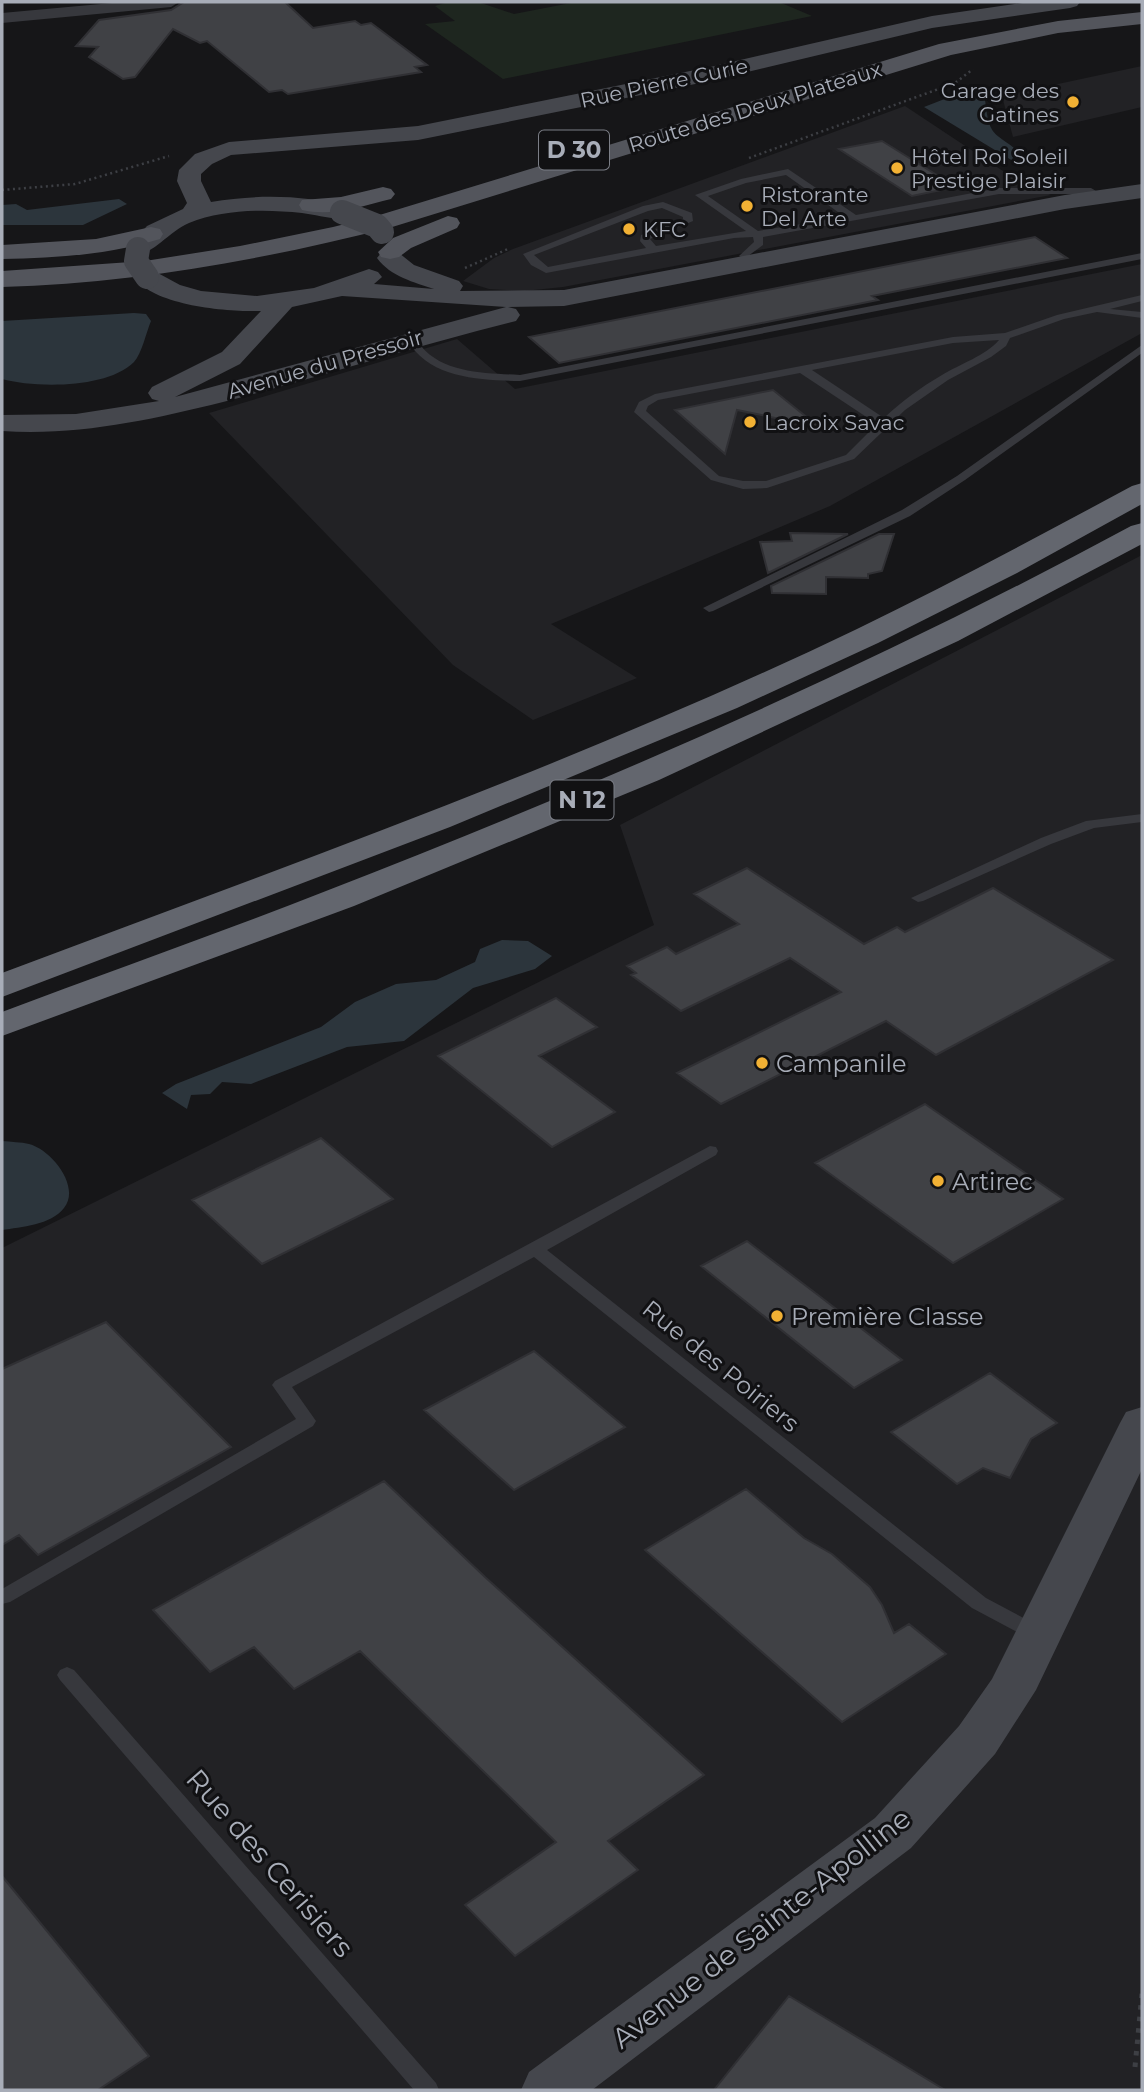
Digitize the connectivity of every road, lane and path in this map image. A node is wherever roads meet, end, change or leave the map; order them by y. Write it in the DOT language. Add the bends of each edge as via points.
graph roads {
  1 [pos="171,2"];
  2 [pos="1070,2"];
  3 [pos="1142,12"];
  4 [pos="2,18"];
  5 [pos="932,53"];
  6 [pos="978,64"];
  7 [pos="647,118"];
  8 [pos="255,146"];
  9 [pos="749,158"];
  10 [pos="1142,174"];
  11 [pos="402,189"];
  12 [pos="1091,191"];
  13 [pos="1142,191"];
  14 [pos="276,203"];
  15 [pos="311,205"];
  16 [pos="193,214"];
  17 [pos="854,218"];
  18 [pos="144,241"];
  19 [pos="751,246"];
  20 [pos="388,247"];
  21 [pos="510,248"];
  22 [pos="654,250"];
  23 [pos="2,252"];
  24 [pos="1142,256"];
  25 [pos="2,267"];
  26 [pos="2,279"];
  27 [pos="435,282"];
  28 [pos="646,282"];
  29 [pos="345,289"];
  30 [pos="176,292"];
  31 [pos="2,297"];
  32 [pos="1142,298"];
  33 [pos="206,299"];
  34 [pos="284,301"];
  35 [pos="1090,310"];
  36 [pos="1142,315"];
  37 [pos="1006,336"];
  38 [pos="418,338"];
  39 [pos="1142,348"];
  40 [pos="802,368"];
  41 [pos="200,374"];
  42 [pos="2,413"];
  43 [pos="2,422"];
  44 [pos="883,424"];
  45 [pos="1142,472"];
  46 [pos="1142,492"];
  47 [pos="1142,532"];
  48 [pos="1072,533"];
  49 [pos="709,608"];
  50 [pos="1142,818"];
  51 [pos="918,898"];
  52 [pos="2,986"];
  53 [pos="2,1025"];
  54 [pos="710,1151"];
  55 [pos="536,1249"];
  56 [pos="1142,1423"];
  57 [pos="3,1597"];
  58 [pos="1039,1635"];
  59 [pos="66,1675"];
  60 [pos="1142,1993"];
  61 [pos="1135,2067"];
  62 [pos="428,2090"];
  63 [pos="548,2090"];
  1 -- 4 [label="street"];
  2 -- 8 [label="street, Rue Pierre Curie" via="932,22 710,74 418,133"];
  3 -- 5 [label="main road, Route des Deux Plateaux / D 30"];
  3 -- 7 [label="main road" via="1110,7 1069,11 939,33"];
  3 -- 25 [label="main road, Route des Deux Plateaux / D 30" via="1006,24 948,37 298,231 168,254"];
  5 -- 20 [label="main road" via="588,170"];
  5 -- 26 [label="main road, Route des Deux Plateaux / D 30" via="380,223 175,264"];
  6 -- 9 [label="path" via="955,83"];
  8 -- 14 [label="street, Rue Pierre Curie" via="227,160 217,169 217,179 224,188 248,200"];
  8 -- 16 [label="street, Rue Pierre Curie" via="224,150 192,168 188,180 199,203"];
  10 -- 12 [label="street"];
  11 -- 15 [label="main road" via="341,204"];
  12 -- 17 [label="lane" via="999,191"];
  12 -- 19 [label="street"];
  13 -- 28 [label="street"];
  14 -- 15 [label="street"];
  14 -- 16 [label="street"];
  15 -- 20 [label="street, bridge" via="377,226"];
  16 -- 18 [label="street" via="164,225"];
  17 -- 19 [label="lane"];
  17 -- 19 [label="lane" via="788,172 700,195"];
  18 -- 23 [label="main road"];
  18 -- 30 [label="street, bridge" via="136,261 147,276"];
  19 -- 22 [label="lane" via="734,235"];
  19 -- 27 [label="street" via="597,285 547,292 480,292"];
  20 -- 27 [label="street" via="405,270"];
  20 -- 29 [label="street" via="374,275"];
  21 -- 27 [label="path"];
  22 -- 22 [label="lane" via="645,237 688,221 688,215 663,205 646,208 528,254 546,270"];
  24 -- 38 [label="lane" via="520,378 485,376 438,364 422,357 416,346"];
  28 -- 29 [label="street" via="564,298 511,302"];
  28 -- 38 [label="street, Avenue du Pressoir"];
  29 -- 34 [label="street"];
  30 -- 31 [label="main road"];
  30 -- 33 [label="street"];
  32 -- 35 [label="lane"];
  33 -- 34 [label="street"];
  33 -- 41 [label="street" via="220,315 214,351"];
  34 -- 41 [label="street, Avenue du Pressoir" via="231,358"];
  35 -- 36 [label="lane"];
  35 -- 37 [label="lane"];
  37 -- 40 [label="lane" via="953,340"];
  37 -- 44 [label="lane" via="987,355 944,378"];
  38 -- 43 [label="street, Avenue du Pressoir" via="143,414 65,424"];
  39 -- 49 [label="lane" via="906,513"];
  40 -- 44 [label="lane"];
  40 -- 44 [label="lane" via="655,397 643,404 640,412 716,478 743,485 767,484 850,457"];
  41 -- 42 [label="street, Avenue du Pressoir" via="149,398 109,408"];
  45 -- 48 [label="highway" via="1077,512"];
  46 -- 48 [label="highway, N 12"];
  47 -- 53 [label="highway, N 12" via="940,639 771,719 351,894"];
  48 -- 52 [label="highway, N 12" via="905,620 733,698 324,865"];
  50 -- 51 [label="lane" via="1091,824"];
  54 -- 55 [label="lane"];
  55 -- 57 [label="lane" via="281,1385 307,1421"];
  55 -- 58 [label="lane, Rue des Poiriers" via="979,1603"];
  56 -- 58 [label="street, Avenue de Sainte-Apolline"];
  58 -- 63 [label="street, Avenue de Sainte-Apolline" via="1011,1690 977,1740 893,1833"];
  59 -- 62 [label="lane, Rue des Cerisiers"];
  60 -- 61 [label="path"];
}
